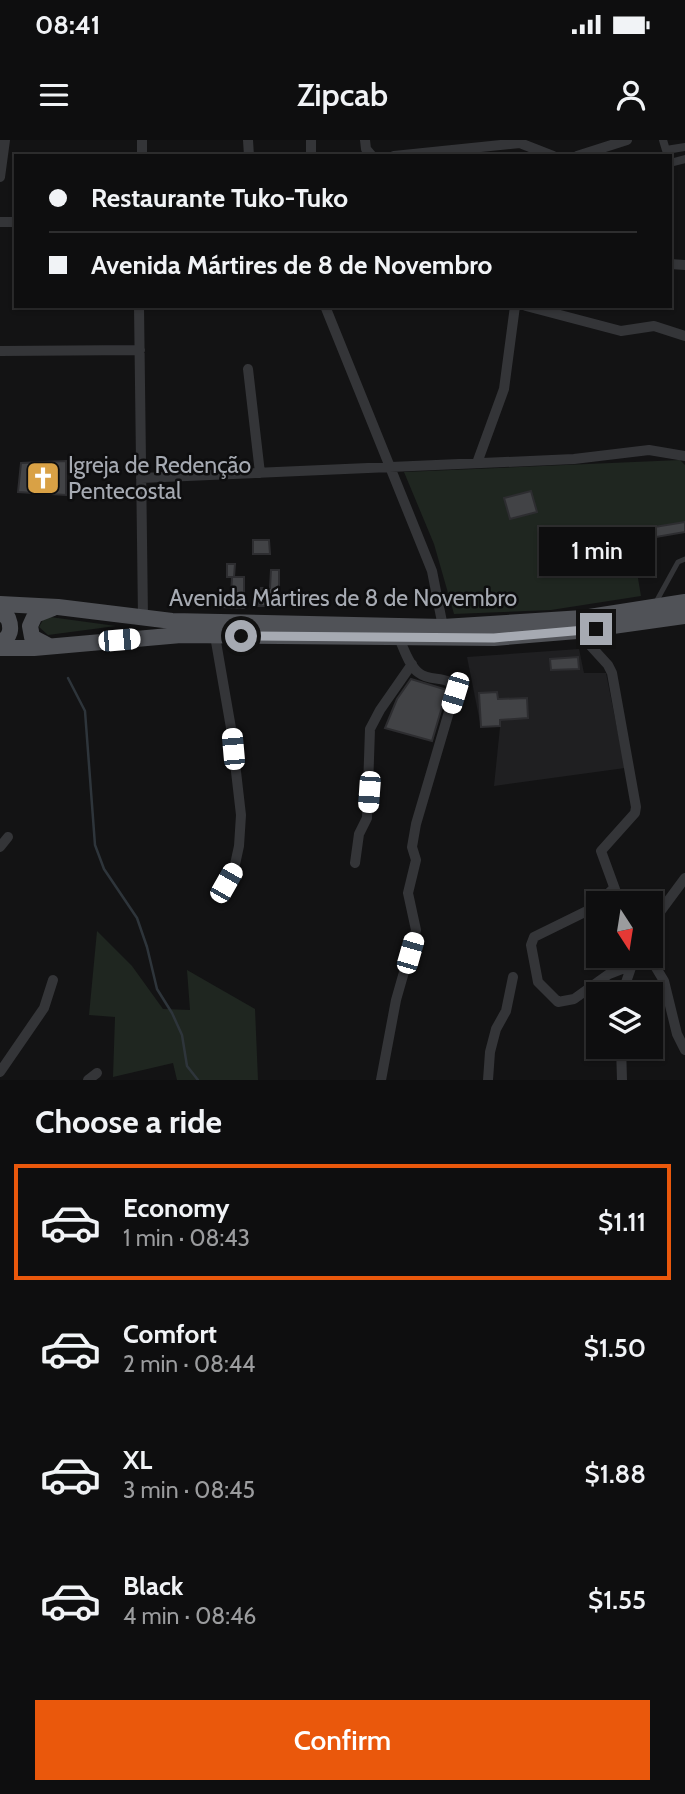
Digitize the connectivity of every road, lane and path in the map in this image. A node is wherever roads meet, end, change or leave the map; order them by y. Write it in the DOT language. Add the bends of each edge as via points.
graph roads {
  1 [pos="627,140"];
  2 [pos="663,140"];
  3 [pos="515,142"];
  4 [pos="2,144"];
  5 [pos="685,147"];
  6 [pos="666,153"];
  7 [pos="411,154"];
  8 [pos="548,154"];
  9 [pos="583,154"];
  10 [pos="0,177"];
  11 [pos="139,308"];
  12 [pos="326,308"];
  13 [pos="515,308"];
  14 [pos="534,308"];
  15 [pos="685,336"];
  16 [pos="140,350"];
  17 [pos="0,352"];
  18 [pos="248,369"];
  19 [pos="685,456"];
  20 [pos="477,463"];
  21 [pos="392,466"];
  22 [pos="260,473"];
  23 [pos="141,478"];
  24 [pos="685,559"];
  25 [pos="685,602"];
  26 [pos="0,604"];
  27 [pos="58,607"];
  28 [pos="653,608"];
  29 [pos="0,612"];
  30 [pos="685,616"];
  31 [pos="143,618"];
  32 [pos="443,626"];
  33 [pos="577,631"];
  34 [pos="215,636"];
  35 [pos="399,638"];
  36 [pos="0,642"];
  37 [pos="52,647"];
  38 [pos="0,648"];
  39 [pos="412,664"];
  40 [pos="8,837"];
  41 [pos="0,847"];
  42 [pos="355,863"];
  43 [pos="685,878"];
  44 [pos="226,883"];
  45 [pos="614,888"];
  46 [pos="611,891"];
  47 [pos="615,891"];
  48 [pos="663,908"];
  49 [pos="586,911"];
  50 [pos="620,968"];
  51 [pos="656,968"];
  52 [pos="513,977"];
  53 [pos="53,980"];
  54 [pos="685,1050"];
  55 [pos="621,1059"];
  56 [pos="0,1072"];
  57 [pos="381,1080"];
  58 [pos="488,1080"];
  59 [pos="622,1080"];
  1 -- 9 [label="street"];
  2 -- 6 [label="street"];
  3 -- 7 [label="street"];
  3 -- 8 [label="street"];
  4 -- 10 [label="street"];
  5 -- 6 [label="street"];
  11 -- 16 [label="street"];
  12 -- 21 [label="street"];
  13 -- 20 [label="street" via="504,389"];
  14 -- 15 [label="street" via="621,331 654,327"];
  16 -- 17 [label="street"];
  16 -- 23 [label="street"];
  18 -- 22 [label="street"];
  19 -- 20 [label="street" via="649,450"];
  20 -- 21 [label="street"];
  21 -- 22 [label="street"];
  21 -- 32 [label="street" via="432,571"];
  22 -- 23 [label="street"];
  23 -- 31 [label="street"];
  24 -- 28 [label="lane" via="676,565"];
  25 -- 28 [label="main road, Avenida Mártires de 8 de Novembro"];
  26 -- 27 [label="main road, Avenida Mártires de 8 de Novembro"];
  27 -- 31 [label="main road, Avenida Mártires de 8 de Novembro"];
  27 -- 37 [label="main road" via="35,615 30,626 38,643"];
  28 -- 32 [label="main road, Avenida Mártires de 8 de Novembro" via="555,620"];
  29 -- 36 [label="main road" via="8,618 11,630"];
  30 -- 33 [label="main road, Avenida Mártires de 8 de Novembro"];
  31 -- 32 [label="main road, Avenida Mártires de 8 de Novembro"];
  33 -- 35 [label="main road, Avenida Mártires de 8 de Novembro" via="494,638"];
  33 -- 45 [label="street" via="612,673 636,807 601,851"];
  34 -- 35 [label="main road, Avenida Mártires de 8 de Novembro"];
  34 -- 37 [label="main road, Avenida Mártires de 8 de Novembro" via="146,637"];
  34 -- 44 [label="street" via="241,815 234,869"];
  35 -- 39 [label="street"];
  37 -- 38 [label="main road, Avenida Mártires de 8 de Novembro"];
  39 -- 42 [label="street" via="370,729 367,818 359,834"];
  39 -- 57 [label="street" via="422,675 448,681 456,688 416,824 412,847 416,860 408,894 416,930 396,1000"];
  40 -- 41 [label="street"];
  43 -- 48 [label="street"];
  45 -- 46 [label="street"];
  45 -- 47 [label="street"];
  49 -- 50 [label="street" via="534,937 531,945 542,988 563,1003"];
  51 -- 54 [label="street"];
  52 -- 58 [label="street" via="490,1052"];
  53 -- 56 [label="street" via="44,1008"];
  55 -- 59 [label="street"];
}
